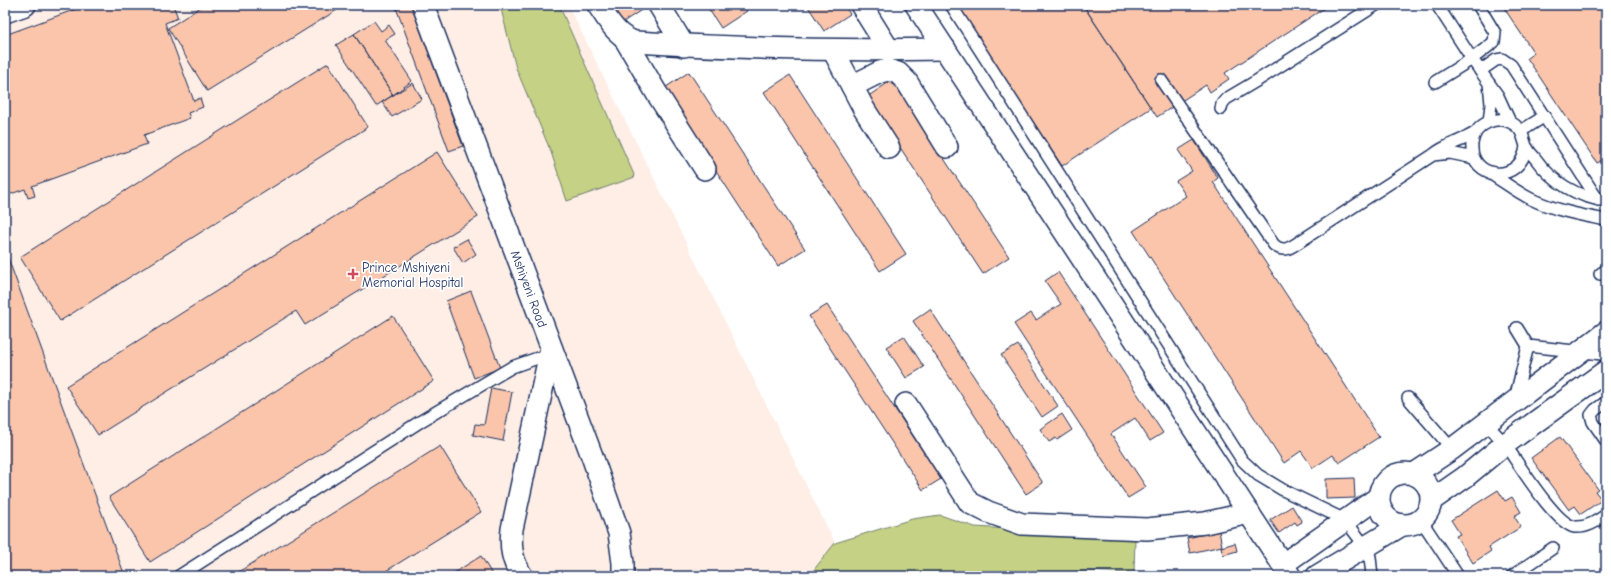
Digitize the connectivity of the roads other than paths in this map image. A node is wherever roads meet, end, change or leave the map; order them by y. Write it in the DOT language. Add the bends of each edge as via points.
graph roads {
  1 [pos="25,5"];
  2 [pos="423,5"];
  3 [pos="598,5"];
  4 [pos="659,5"];
  5 [pos="861,5"];
  6 [pos="916,5"];
  7 [pos="951,5"];
  8 [pos="1376,5"];
  9 [pos="1437,5"];
  10 [pos="1478,5"];
  11 [pos="5,12"];
  12 [pos="625,39"];
  13 [pos="684,46"];
  14 [pos="945,49"];
  15 [pos="833,50"];
  16 [pos="890,50"];
  17 [pos="1472,59"];
  18 [pos="1480,71"];
  19 [pos="1161,80"];
  20 [pos="1434,82"];
  21 [pos="1489,83"];
  22 [pos="852,86"];
  23 [pos="1221,109"];
  24 [pos="1545,116"];
  25 [pos="1489,122"];
  26 [pos="1510,122"];
  27 [pos="1521,131"];
  28 [pos="1475,133"];
  29 [pos="947,146"];
  30 [pos="1526,146"];
  31 [pos="889,148"];
  32 [pos="1433,155"];
  33 [pos="1474,158"];
  34 [pos="705,169"];
  35 [pos="1489,172"];
  36 [pos="1602,200"];
  37 [pos="1606,220"];
  38 [pos="1517,328"];
  39 [pos="1606,332"];
  40 [pos="1528,346"];
  41 [pos="550,351"];
  42 [pos="1581,352"];
  43 [pos="1606,356"];
  44 [pos="1606,371"];
  45 [pos="1606,378"];
  46 [pos="1585,387"];
  47 [pos="1408,398"];
  48 [pos="1514,402"];
  49 [pos="1606,402"];
  50 [pos="906,404"];
  51 [pos="1486,423"];
  52 [pos="1606,441"];
  53 [pos="1504,444"];
  54 [pos="1452,450"];
  55 [pos="1414,474"];
  56 [pos="1379,497"];
  57 [pos="1432,500"];
  58 [pos="1249,513"];
  59 [pos="1606,515"];
  60 [pos="1345,520"];
  61 [pos="1412,523"];
  62 [pos="1365,546"];
  63 [pos="1553,548"];
  64 [pos="1286,570"];
  65 [pos="618,572"];
  66 [pos="179,576"];
  67 [pos="522,576"];
  68 [pos="1317,576"];
  69 [pos="1372,576"];
  70 [pos="1458,576"];
  71 [pos="1512,576"];
  1 -- 11 [label="street"];
  2 -- 41 [label="street, Mshiyeni Road"];
  3 -- 12 [label="street"];
  4 -- 13 [label="street"];
  5 -- 16 [label="street"];
  6 -- 14 [label="street"];
  7 -- 60 [label="lane" via="1242,460 1258,475 1283,490"];
  8 -- 23 [label="lane" via="1226,99"];
  9 -- 17 [label="lane"];
  10 -- 17 [label="lane" via="1496,38"];
  12 -- 13 [label="street"];
  12 -- 34 [label="street"];
  13 -- 15 [label="street"];
  14 -- 16 [label="street"];
  14 -- 58 [label="street"];
  15 -- 16 [label="street"];
  15 -- 22 [label="street"];
  17 -- 18 [label="lane"];
  17 -- 20 [label="lane"];
  18 -- 21 [label="lane"];
  18 -- 24 [label="lane" via="1496,60 1507,61"];
  19 -- 32 [label="lane" via="1274,245 1282,250 1287,250"];
  21 -- 25 [label="lane"];
  21 -- 26 [label="lane"];
  22 -- 29 [label="street" via="880,72 888,70 898,73 907,82"];
  22 -- 31 [label="street"];
  24 -- 27 [label="lane"];
  24 -- 36 [label="lane"];
  25 -- 26 [label="lane"];
  25 -- 28 [label="lane"];
  26 -- 27 [label="lane"];
  27 -- 30 [label="lane"];
  28 -- 32 [label="lane" via="1447,145"];
  28 -- 33 [label="lane" via="1472,145"];
  30 -- 35 [label="lane" via="1522,161 1511,171 1496,174"];
  30 -- 36 [label="lane" via="1539,164 1560,183 1574,192"];
  32 -- 33 [label="lane" via="1450,153"];
  33 -- 35 [label="lane"];
  35 -- 37 [label="lane" via="1544,205"];
  38 -- 40 [label="lane"];
  39 -- 42 [label="street"];
  40 -- 42 [label="lane"];
  40 -- 48 [label="lane"];
  41 -- 65 [label="street, Mshiyeni Road" via="620,533"];
  41 -- 66 [label="lane" via="512,367 434,413"];
  41 -- 67 [label="street" via="510,545 512,557"];
  42 -- 43 [label="lane"];
  42 -- 48 [label="street"];
  44 -- 46 [label="street"];
  45 -- 46 [label="street"];
  46 -- 53 [label="street"];
  47 -- 54 [label="lane"];
  48 -- 51 [label="street"];
  49 -- 52 [label="lane" via="1591,415"];
  50 -- 58 [label="street" via="970,502 988,512 1022,524 1147,529 1205,523"];
  51 -- 53 [label="lane"];
  51 -- 54 [label="street"];
  53 -- 57 [label="street"];
  53 -- 59 [label="lane" via="1549,508 1565,523 1575,527 1590,525"];
  54 -- 55 [label="street"];
  55 -- 56 [label="street" via="1403,473 1392,477 1383,486"];
  55 -- 57 [label="street" via="1430,489"];
  56 -- 60 [label="street"];
  56 -- 61 [label="street" via="1382,510 1390,520"];
  57 -- 61 [label="street" via="1429,511"];
  58 -- 64 [label="street"];
  60 -- 62 [label="lane"];
  60 -- 64 [label="street"];
  61 -- 62 [label="street"];
  61 -- 70 [label="lane"];
  62 -- 68 [label="street"];
  62 -- 69 [label="lane" via="1370,557"];
  63 -- 71 [label="lane"];
}
